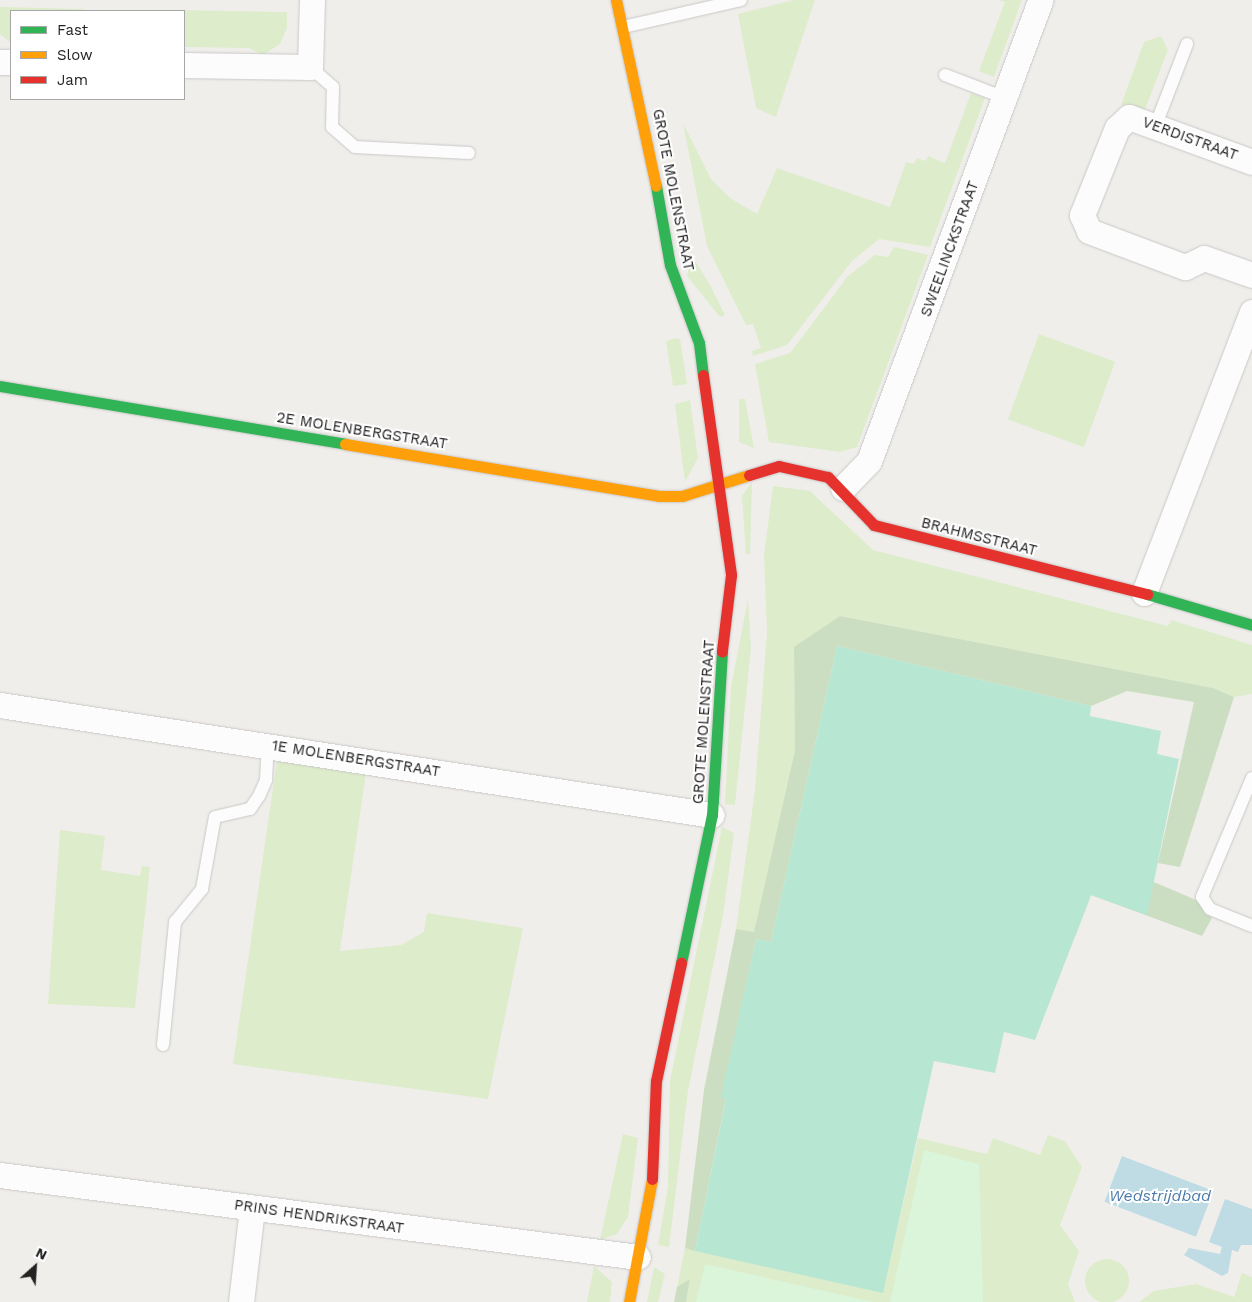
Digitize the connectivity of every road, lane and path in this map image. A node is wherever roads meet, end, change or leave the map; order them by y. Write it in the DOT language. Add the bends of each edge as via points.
graph roads {
  1 [pos="312,0"];
  2 [pos="616,0"];
  3 [pos="742,0"];
  4 [pos="1040,0"];
  5 [pos="623,27"];
  6 [pos="1187,44"];
  7 [pos="185,65"];
  8 [pos="310,67"];
  9 [pos="945,76"];
  10 [pos="1005,98"];
  11 [pos="1155,128"];
  12 [pos="469,153"];
  13 [pos="1252,162"];
  14 [pos="1252,275"];
  15 [pos="1252,312"];
  16 [pos="0,386"];
  17 [pos="717,484"];
  18 [pos="843,488"];
  19 [pos="1144,593"];
  20 [pos="1252,625"];
  21 [pos="0,705"];
  22 [pos="268,746"];
  23 [pos="1252,778"];
  24 [pos="712,815"];
  25 [pos="1252,926"];
  26 [pos="164,1044"];
  27 [pos="0,1175"];
  28 [pos="252,1208"];
  29 [pos="638,1257"];
  30 [pos="241,1302"];
  31 [pos="629,1302"];
  1 -- 8 [label="street"];
  2 -- 5 [label="street, GROTE MOLENSTRAAT"];
  3 -- 5 [label="lane"];
  4 -- 10 [label="street, SWEELINCKSTRAAT"];
  5 -- 17 [label="street, GROTE MOLENSTRAAT" via="670,265 699,342"];
  6 -- 11 [label="lane"];
  7 -- 8 [label="street"];
  8 -- 12 [label="lane" via="332,87 332,126 355,147"];
  9 -- 10 [label="lane"];
  10 -- 18 [label="street, SWEELINCKSTRAAT" via="869,461"];
  11 -- 13 [label="street, VERDISTRAAT"];
  11 -- 14 [label="street, VERDISTRAAT" via="1129,117 1117,128 1082,215 1089,231 1186,267 1204,258"];
  15 -- 19 [label="street"];
  16 -- 17 [label="street, 2E MOLENBERGSTRAAT" via="659,496 682,496"];
  17 -- 18 [label="street, BRAHMSSTRAAT" via="779,466 828,477"];
  17 -- 24 [label="street, GROTE MOLENSTRAAT" via="730,575 719,676"];
  18 -- 19 [label="street, BRAHMSSTRAAT" via="874,525"];
  19 -- 20 [label="street, BRAHMSSTRAAT"];
  21 -- 22 [label="street, 1E MOLENBERGSTRAAT"];
  22 -- 24 [label="street, 1E MOLENBERGSTRAAT"];
  22 -- 26 [label="lane" via="266,780 259,796 250,809 215,817 202,889 175,922"];
  23 -- 25 [label="lane" via="1202,897 1210,909"];
  24 -- 29 [label="street, GROTE MOLENSTRAAT" via="656,1081 653,1174"];
  27 -- 28 [label="street, PRINS HENDRIKSTRAAT"];
  28 -- 29 [label="street, PRINS HENDRIKSTRAAT"];
  28 -- 30 [label="street"];
  29 -- 31 [label="street, GROTE MOLENSTRAAT"];
}
